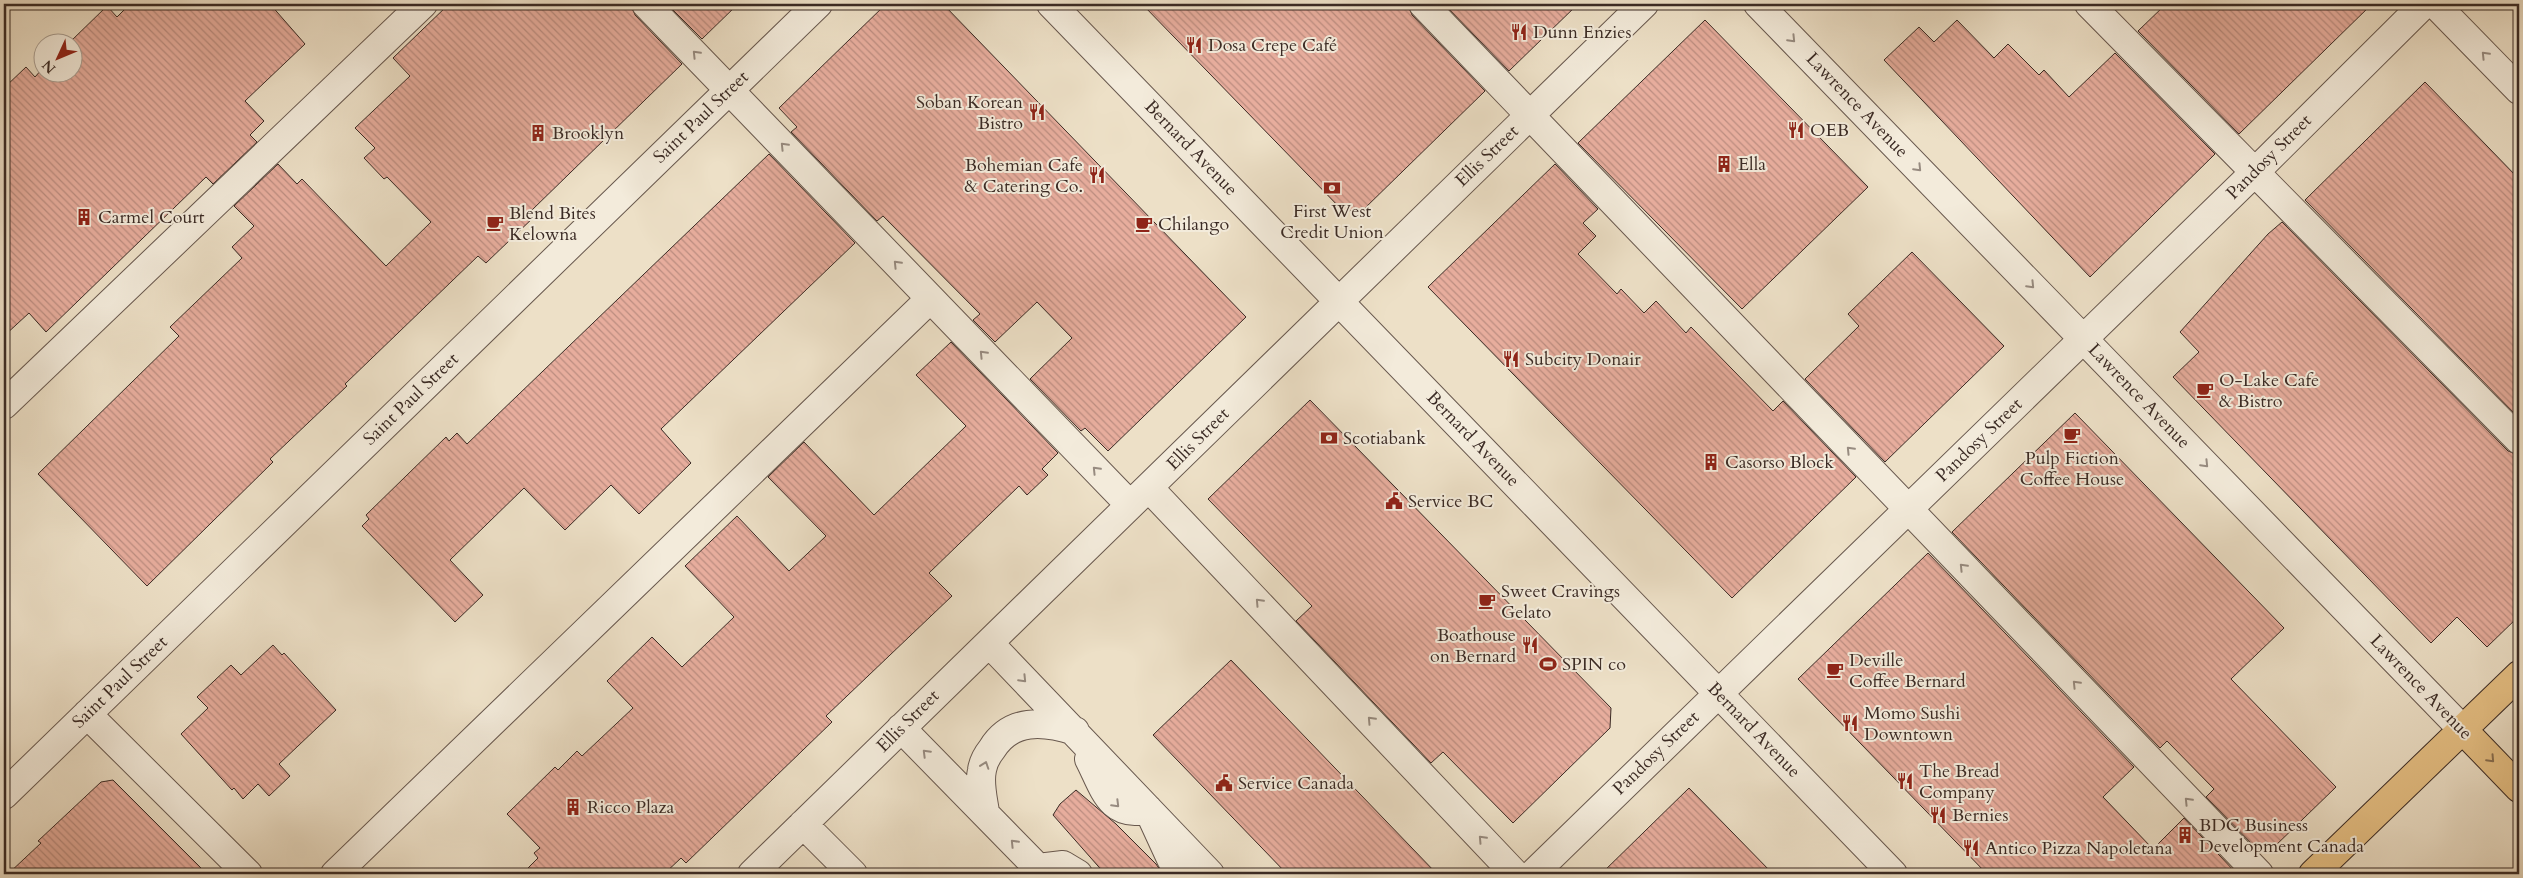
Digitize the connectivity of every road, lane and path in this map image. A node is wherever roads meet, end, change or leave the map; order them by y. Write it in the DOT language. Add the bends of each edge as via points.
graph roads {
  1 [pos="423,4"];
  2 [pos="646,4"];
  3 [pos="818,4"];
  4 [pos="1051,4"];
  5 [pos="1423,4"];
  6 [pos="1644,4"];
  7 [pos="1758,4"];
  8 [pos="2089,4"];
  9 [pos="2424,4"];
  10 [pos="2435,4"];
  11 [pos="730,89"];
  12 [pos="2519,90"];
  13 [pos="1529,115"];
  14 [pos="2255,172"];
  15 [pos="930,299"];
  16 [pos="1339,301"];
  17 [pos="2083,339"];
  18 [pos="4,405"];
  19 [pos="2519,440"];
  20 [pos="1140,497"];
  21 [pos="1907,510"];
  22 [pos="989,644"];
  23 [pos="2519,676"];
  24 [pos="1718,693"];
  25 [pos="87,714"];
  26 [pos="901,728"];
  27 [pos="2463,730"];
  28 [pos="1074,731"];
  29 [pos="2519,788"];
  30 [pos="4,795"];
  31 [pos="1148,808"];
  32 [pos="984,812"];
  33 [pos="803,824"];
  34 [pos="1041,871"];
  35 [pos="248,874"];
  36 [pos="335,874"];
  37 [pos="752,874"];
  38 [pos="853,874"];
  39 [pos="1078,874"];
  40 [pos="1182,874"];
  41 [pos="1210,874"];
  42 [pos="1515,874"];
  43 [pos="1533,874"];
  44 [pos="1893,874"];
  45 [pos="2259,874"];
  46 [pos="2313,874"];
  1 -- 18 [label="street"];
  11 -- 2 [label="street, one-way"];
  3 -- 11 [label="street, Saint Paul Street"];
  4 -- 16 [label="street, Bernard Avenue"];
  5 -- 13 [label="street"];
  6 -- 13 [label="street, Ellis Street"];
  7 -- 17 [label="street, Lawrence Avenue, one-way"];
  8 -- 14 [label="street"];
  9 -- 14 [label="street, Pandosy Street"];
  12 -- 10 [label="street, one-way"];
  15 -- 11 [label="street, one-way"];
  11 -- 25 [label="street, Saint Paul Street"];
  13 -- 16 [label="street, Ellis Street"];
  21 -- 13 [label="street, one-way"];
  14 -- 17 [label="street, Pandosy Street"];
  14 -- 19 [label="street"];
  20 -- 15 [label="street, one-way"];
  15 -- 36 [label="street"];
  16 -- 20 [label="street, Ellis Street"];
  16 -- 24 [label="street, Bernard Avenue"];
  17 -- 21 [label="street, Pandosy Street"];
  17 -- 27 [label="street, Lawrence Avenue, one-way"];
  20 -- 22 [label="street, Ellis Street"];
  42 -- 20 [label="street, one-way"];
  21 -- 24 [label="street, Pandosy Street"];
  45 -- 21 [label="street, one-way"];
  22 -- 26 [label="street, Ellis Street"];
  22 -- 28 [label="street, one-way"];
  23 -- 27 [label="main road"];
  24 -- 43 [label="street, Pandosy Street"];
  24 -- 44 [label="street, Bernard Avenue"];
  25 -- 30 [label="street, Saint Paul Street"];
  25 -- 35 [label="street"];
  32 -- 26 [label="street, one-way"];
  26 -- 33 [label="street, Ellis Street"];
  27 -- 29 [label="main road, Lawrence Avenue, one-way"];
  27 -- 46 [label="main road"];
  28 -- 31 [label="street, one-way"];
  32 -- 28 [label="street, one-way" via="982,769 999,737 1016,726 1035,723 1054,724"];
  31 -- 40 [label="street" via="1171,859"];
  31 -- 41 [label="street"];
  34 -- 32 [label="street, one-way"];
  33 -- 37 [label="street, Ellis Street"];
  33 -- 38 [label="street"];
  34 -- 39 [label="street" via="1064,864"];
}
